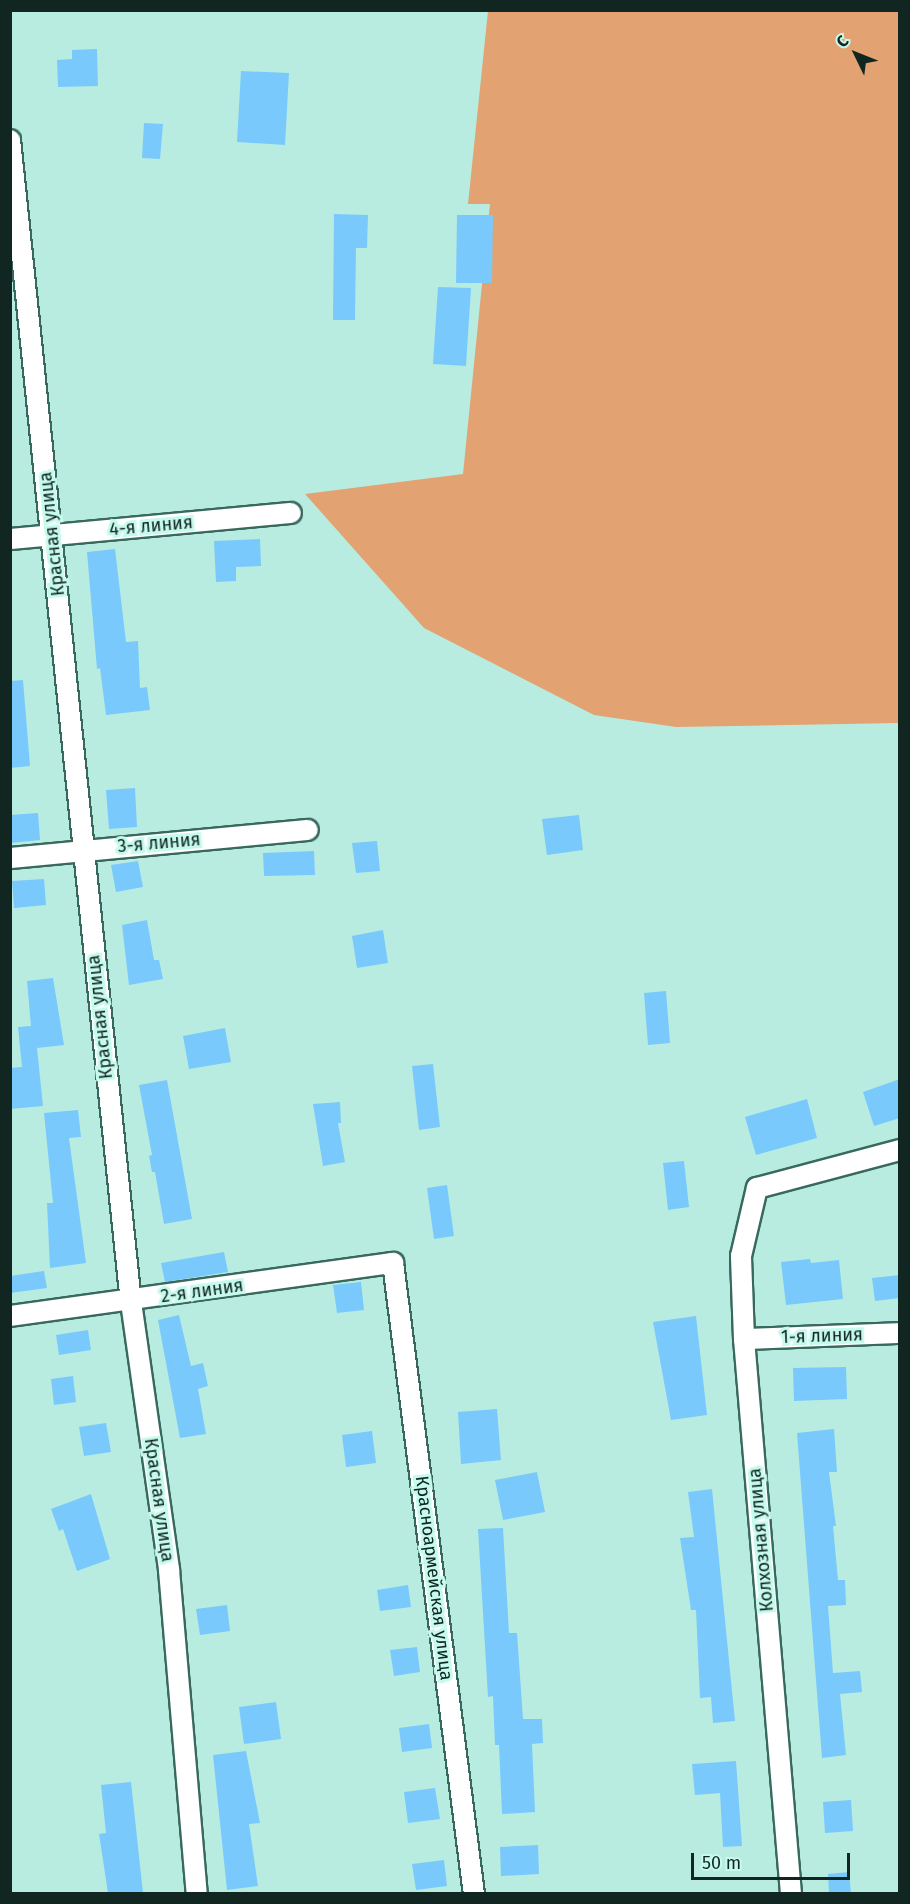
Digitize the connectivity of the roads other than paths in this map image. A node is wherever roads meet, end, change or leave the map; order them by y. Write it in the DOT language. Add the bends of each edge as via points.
graph roads {
  1 [pos="10,140"];
  2 [pos="291,513"];
  3 [pos="52,535"];
  4 [pos="10,539"];
  5 [pos="308,830"];
  6 [pos="82,850"];
  7 [pos="10,858"];
  8 [pos="900,1150"];
  9 [pos="393,1263"];
  10 [pos="131,1302"];
  11 [pos="10,1316"];
  12 [pos="900,1333"];
  13 [pos="744,1339"];
  14 [pos="197,1893"];
  15 [pos="474,1893"];
  16 [pos="791,1893"];
  1 -- 3 [label="street, Красная улица"];
  2 -- 3 [label="street, 4-я линия"];
  3 -- 4 [label="street, 4-я линия"];
  3 -- 6 [label="street, Красная улица"];
  5 -- 6 [label="street, 3-я линия"];
  6 -- 7 [label="street, 3-я линия"];
  6 -- 10 [label="street, Красная улица"];
  8 -- 13 [label="street, Колхозная улица" via="757,1188 741,1256"];
  9 -- 10 [label="street, 2-я линия"];
  9 -- 15 [label="street, Красноармейская улица"];
  10 -- 11 [label="street, 2-я линия"];
  10 -- 14 [label="street, Красная улица" via="169,1570"];
  12 -- 13 [label="street, 1-я линия"];
  13 -- 16 [label="street, Колхозная улица"];
}
